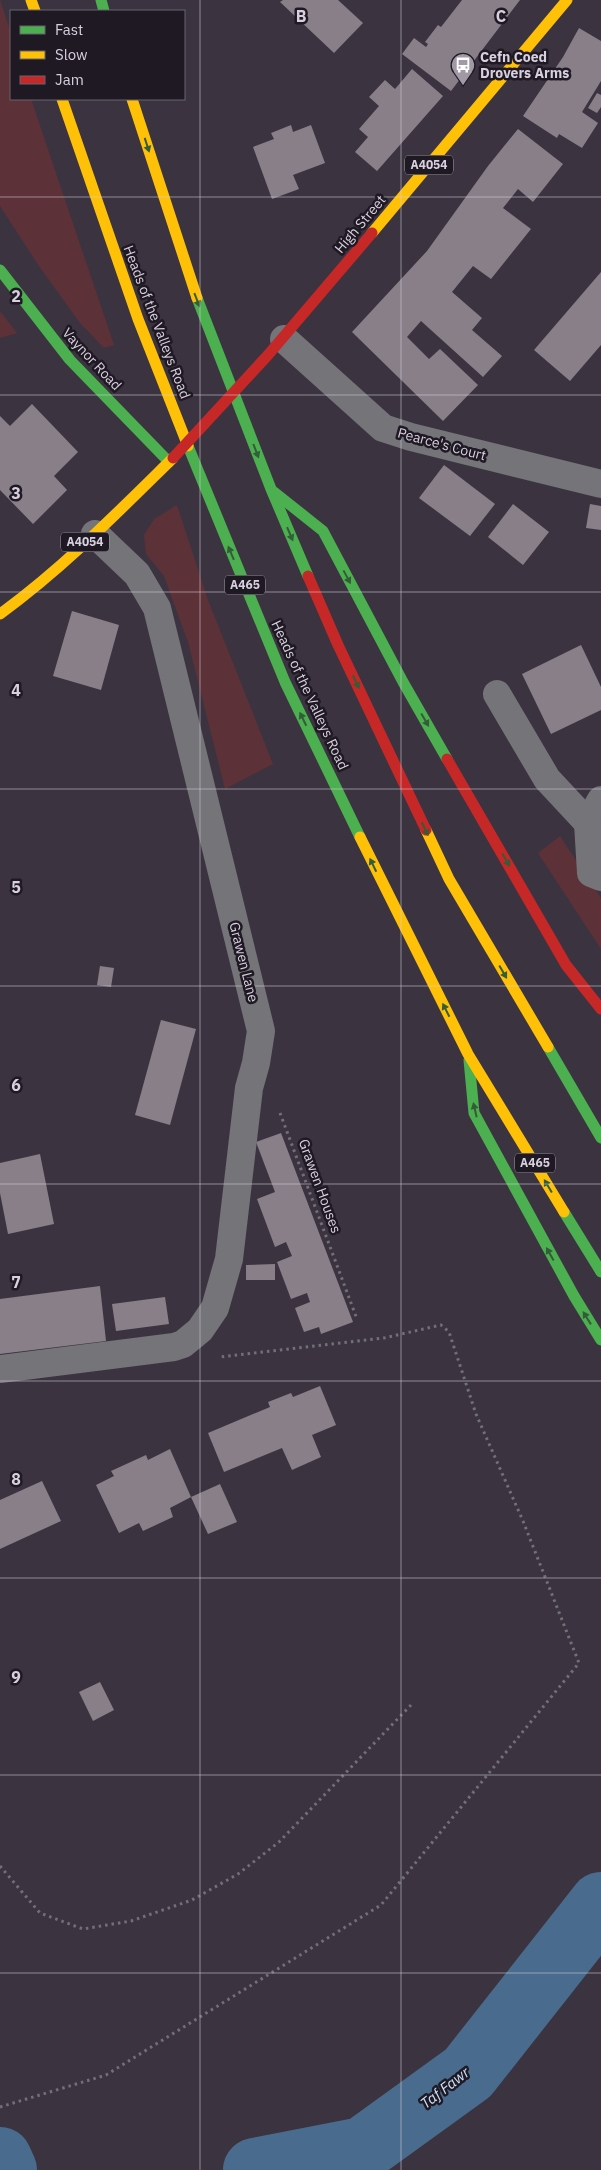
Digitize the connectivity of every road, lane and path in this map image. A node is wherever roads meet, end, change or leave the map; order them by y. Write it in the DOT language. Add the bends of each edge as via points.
graph roads {
  1 [pos="559,3"];
  2 [pos="62,100"];
  3 [pos="132,100"];
  4 [pos="0,270"];
  5 [pos="292,341"];
  6 [pos="167,464"];
  7 [pos="601,484"];
  8 [pos="271,489"];
  9 [pos="94,534"];
  10 [pos="0,614"];
  11 [pos="497,694"];
  12 [pos="595,812"];
  13 [pos="601,877"];
  14 [pos="601,1009"];
  15 [pos="468,1054"];
  16 [pos="279,1112"];
  17 [pos="601,1138"];
  18 [pos="601,1272"];
  19 [pos="357,1319"];
  20 [pos="601,1340"];
  21 [pos="183,1344"];
  22 [pos="0,1369"];
  23 [pos="411,1705"];
  24 [pos="0,1866"];
  25 [pos="0,2107"];
  1 -- 5 [label="main road, High Street / A4054"];
  15 -- 2 [label="main road, Heads of the Valleys Road / A465, one-way" via="285,682 138,319"];
  3 -- 8 [label="main road, one-way" via="194,290"];
  4 -- 6 [label="main road, Vaynor Road" via="70,360 160,452"];
  5 -- 6 [label="main road, High Street / A4054"];
  5 -- 7 [label="street, Pearce's Court" via="383,428"];
  6 -- 9 [label="main road, A4054"];
  8 -- 14 [label="main road, one-way" via="323,531 403,682 566,965"];
  8 -- 17 [label="main road, one-way" via="338,645 449,879"];
  9 -- 10 [label="main road, A4054" via="23,598"];
  9 -- 21 [label="street, Grawen Lane" via="137,574 156,608 262,1030 249,1088 229,1259 215,1308 200,1330"];
  11 -- 12 [label="street" via="547,779"];
  12 -- 13 [label="street" via="591,873"];
  18 -- 15 [label="main road, Heads of the Valleys Road / A465, one-way"];
  20 -- 15 [label="main road, one-way" via="474,1113"];
  16 -- 19 [label="path, Grawen Houses"];
  21 -- 22 [label="street"];
  21 -- 25 [label="path" via="197,1354 222,1357 384,1338 441,1325 449,1332 476,1414 523,1521 579,1664 381,1905 106,2075"];
  23 -- 24 [label="path" via="279,1842 238,1874 192,1900 131,1921 83,1928 40,1912"];
}
